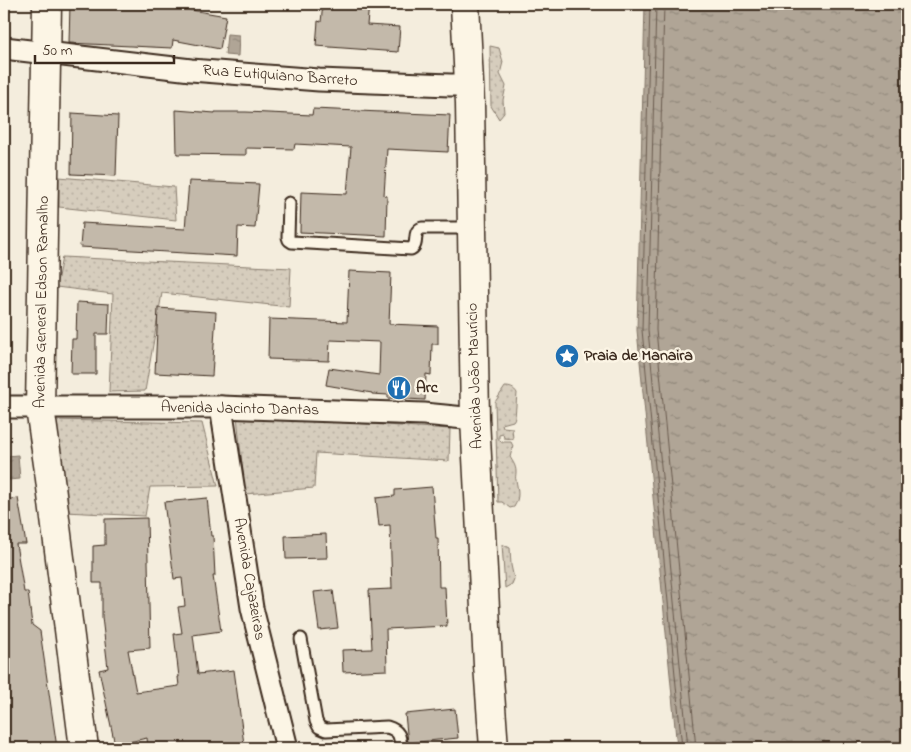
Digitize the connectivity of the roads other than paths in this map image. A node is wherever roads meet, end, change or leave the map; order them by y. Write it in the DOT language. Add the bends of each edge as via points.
graph roads {
  1 [pos="47,4"];
  2 [pos="465,4"];
  3 [pos="4,48"];
  4 [pos="46,53"];
  5 [pos="468,85"];
  6 [pos="289,203"];
  7 [pos="471,228"];
  8 [pos="4,407"];
  9 [pos="221,407"];
  10 [pos="40,408"];
  11 [pos="476,419"];
  12 [pos="301,640"];
  13 [pos="84,748"];
  14 [pos="287,748"];
  15 [pos="401,748"];
  16 [pos="494,748"];
  1 -- 4 [label="main road, Avenida General Edson Ramalho"];
  2 -- 5 [label="main road, Avenida João Maurício"];
  3 -- 4 [label="street, Rua Eutiquiano Barreto"];
  4 -- 5 [label="street, Rua Eutiquiano Barreto" via="201,71 319,80"];
  4 -- 10 [label="main road, Avenida General Edson Ramalho"];
  5 -- 7 [label="main road, Avenida João Maurício"];
  6 -- 7 [label="lane" via="288,237 292,242 410,249 416,244 418,229"];
  7 -- 11 [label="main road, Avenida João Maurício"];
  8 -- 10 [label="street, Avenida Jacinto Dantas"];
  9 -- 10 [label="street, Avenida Jacinto Dantas"];
  9 -- 11 [label="street, Avenida Jacinto Dantas" via="424,414"];
  9 -- 14 [label="street, Avenida Cajazeiras" via="252,608"];
  10 -- 13 [label="main road, Avenida General Edson Ramalho"];
  11 -- 16 [label="main road, Avenida João Maurício"];
  12 -- 15 [label="lane" via="319,727 326,730 387,727 394,729 400,737"];
}
